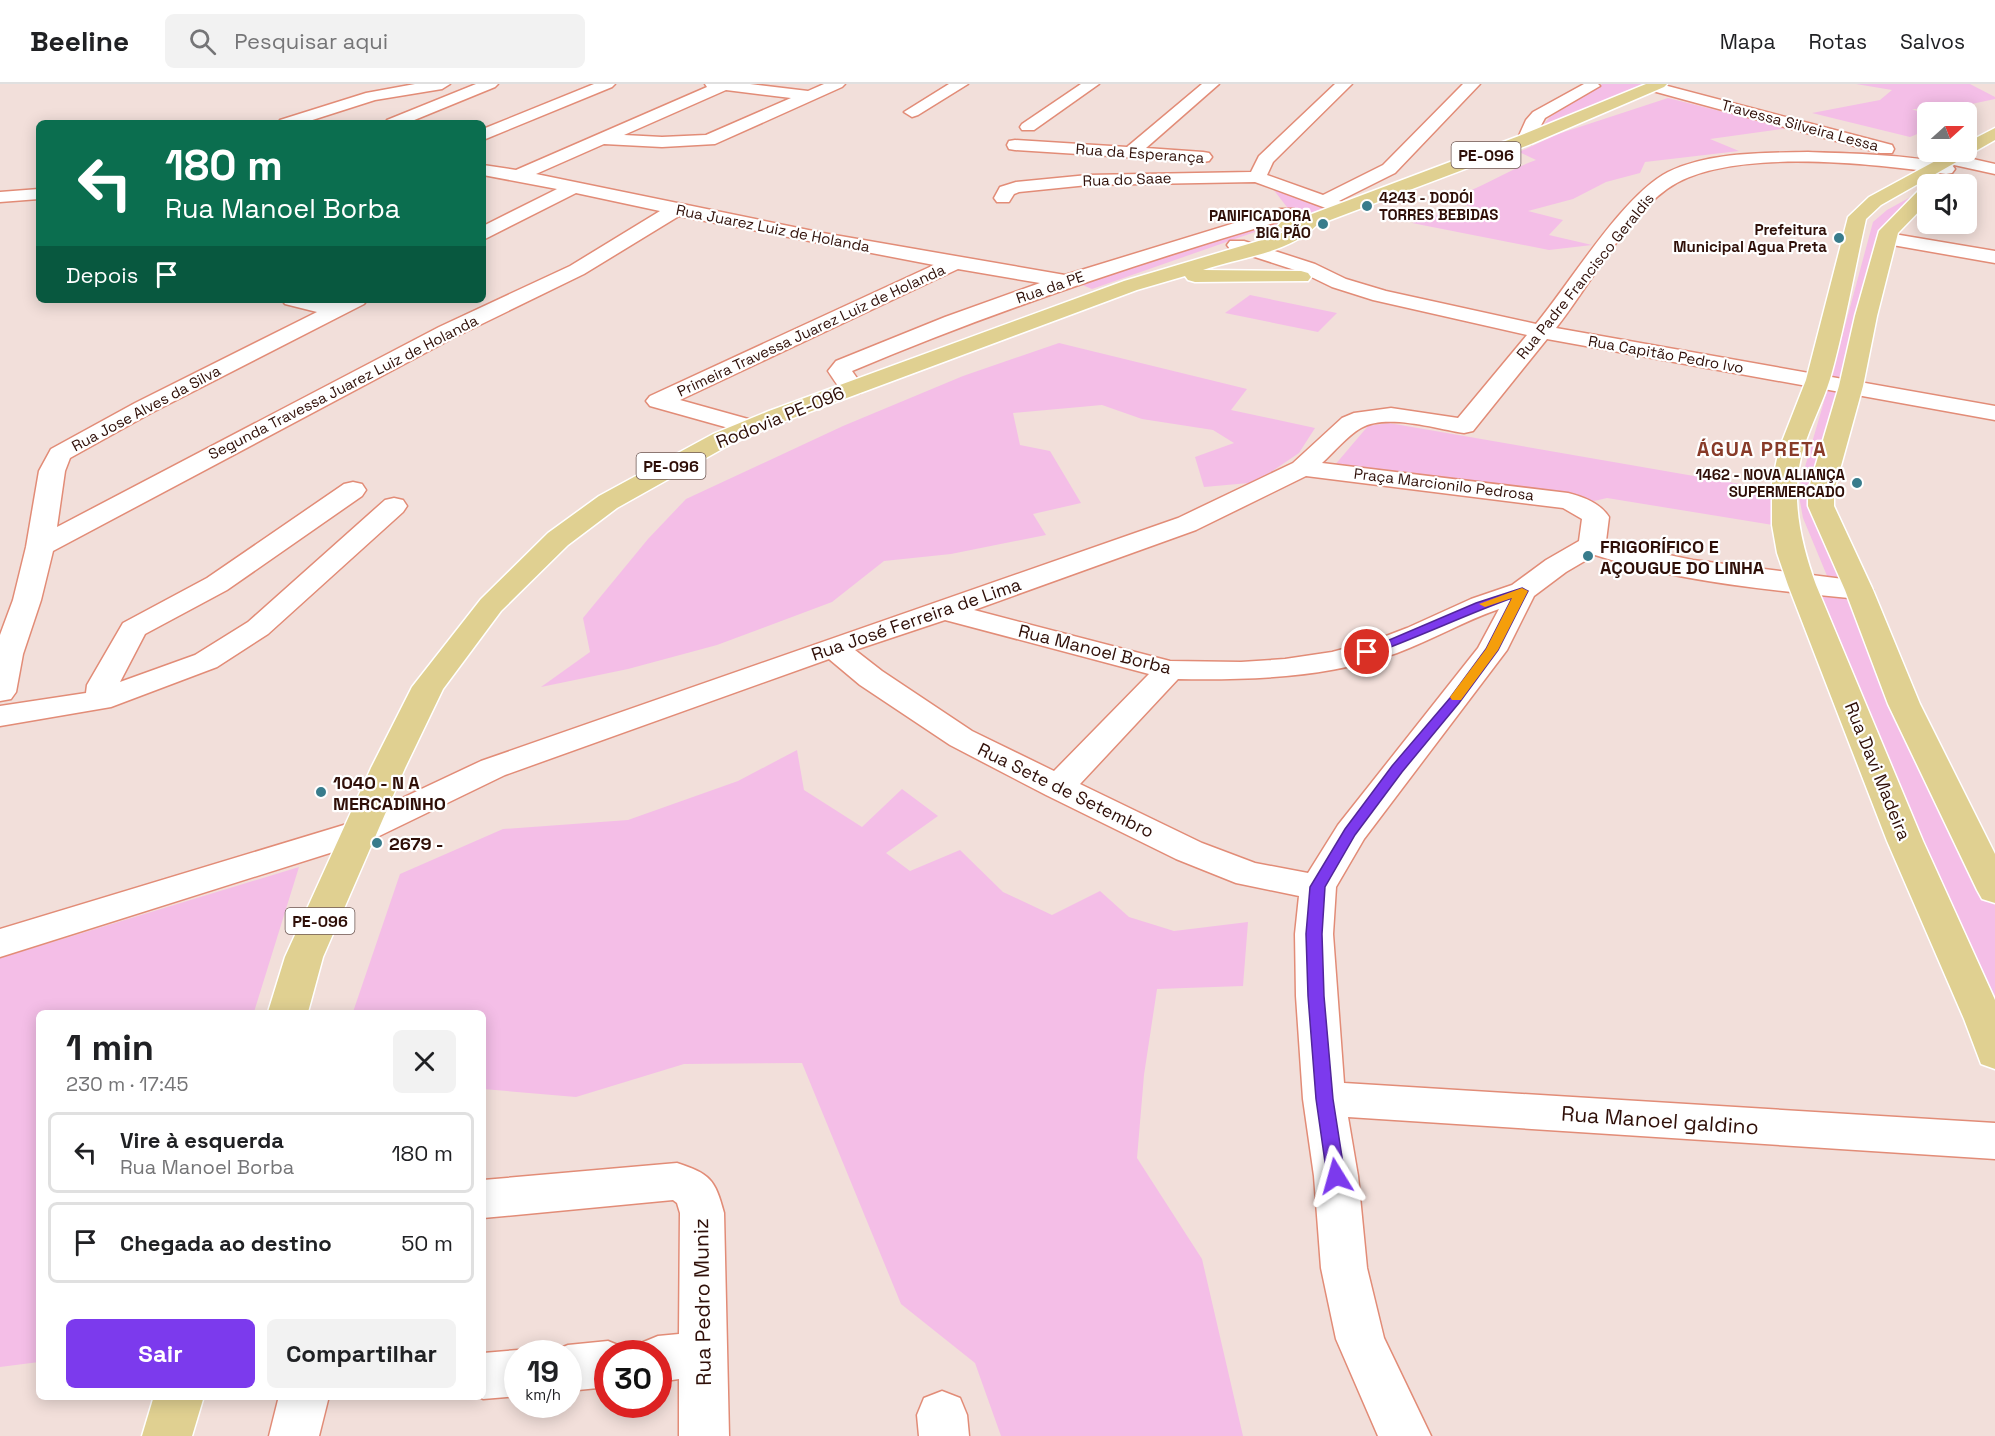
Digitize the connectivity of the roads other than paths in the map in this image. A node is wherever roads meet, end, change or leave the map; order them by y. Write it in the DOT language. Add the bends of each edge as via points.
graph roads {
  1 [pos="442,84"];
  2 [pos="490,84"];
  3 [pos="607,84"];
  4 [pos="722,84"];
  5 [pos="837,84"];
  6 [pos="960,84"];
  7 [pos="1091,84"];
  8 [pos="1211,84"];
  9 [pos="1344,84"];
  10 [pos="1472,84"];
  11 [pos="1656,85"];
  12 [pos="1592,86"];
  13 [pos="372,96"];
  14 [pos="815,97"];
  15 [pos="435,106"];
  16 [pos="912,112"];
  17 [pos="296,120"];
  18 [pos="400,120"];
  19 [pos="504,126"];
  20 [pos="1028,127"];
  21 [pos="538,132"];
  22 [pos="486,134"];
  23 [pos="1995,134"];
  24 [pos="561,136"];
  25 [pos="598,140"];
  26 [pos="1525,140"];
  27 [pos="1016,145"];
  28 [pos="1130,153"];
  29 [pos="1220,158"];
  30 [pos="1242,159"];
  31 [pos="1948,163"];
  32 [pos="1261,168"];
  33 [pos="1995,169"];
  34 [pos="486,171"];
  35 [pos="517,176"];
  36 [pos="576,186"];
  37 [pos="36,194"];
  38 [pos="0,197"];
  39 [pos="1003,198"];
  40 [pos="1324,201"];
  41 [pos="1917,202"];
  42 [pos="1342,208"];
  43 [pos="677,209"];
  44 [pos="1287,213"];
  45 [pos="492,223"];
  46 [pos="1307,225"];
  47 [pos="1888,239"];
  48 [pos="1232,251"];
  49 [pos="1995,257"];
  50 [pos="953,264"];
  51 [pos="1304,273"];
  52 [pos="1167,276"];
  53 [pos="1063,281"];
  54 [pos="1131,285"];
  55 [pos="325,303"];
  56 [pos="347,305"];
  57 [pos="1539,332"];
  58 [pos="1818,380"];
  59 [pos="1851,386"];
  60 [pos="852,388"];
  61 [pos="1995,413"];
  62 [pos="1464,426"];
  63 [pos="750,427"];
  64 [pos="1302,468"];
  65 [pos="353,490"];
  66 [pos="393,506"];
  67 [pos="1592,545"];
  68 [pos="40,547"];
  69 [pos="1802,585"];
  70 [pos="1859,590"];
  71 [pos="1522,591"];
  72 [pos="944,611"];
  73 [pos="835,649"];
  74 [pos="1170,670"];
  75 [pos="0,692"];
  76 [pos="100,700"];
  77 [pos="0,716"];
  78 [pos="1058,787"];
  79 [pos="359,832"];
  80 [pos="1318,887"];
  81 [pos="1995,890"];
  82 [pos="0,944"];
  83 [pos="289,1010"];
  84 [pos="1995,1053"];
  85 [pos="1324,1099"];
  86 [pos="1995,1141"];
  87 [pos="486,1199"];
  88 [pos="681,1357"];
  89 [pos="504,1374"];
  90 [pos="486,1376"];
  91 [pos="177,1400"];
  92 [pos="303,1400"];
  93 [pos="167,1436"];
  94 [pos="294,1436"];
  95 [pos="704,1436"];
  96 [pos="1406,1436"];
  1 -- 13 [label="street"];
  2 -- 15 [label="street"];
  3 -- 19 [label="street"];
  4 -- 14 [label="street"];
  4 -- 25 [label="street"];
  5 -- 14 [label="street"];
  6 -- 16 [label="street"];
  7 -- 20 [label="street"];
  8 -- 28 [label="street"];
  9 -- 32 [label="street"];
  10 -- 40 [label="street" via="1389,169"];
  11 -- 26 [label="main road, PE-096"];
  11 -- 31 [label="street, Travessa Silveira Lessa"];
  12 -- 26 [label="street" via="1539,115"];
  13 -- 15 [label="street"];
  13 -- 17 [label="street"];
  14 -- 25 [label="street" via="709,140"];
  15 -- 18 [label="street"];
  19 -- 21 [label="street"];
  19 -- 22 [label="street"];
  23 -- 31 [label="main road, Rua Davi Madeira"];
  24 -- 25 [label="street"];
  25 -- 35 [label="street"];
  26 -- 42 [label="main road, PE-096"];
  27 -- 28 [label="street, Rua da Esperança"];
  28 -- 29 [label="street, Rua da Esperança"];
  30 -- 32 [label="street"];
  31 -- 33 [label="street"];
  31 -- 57 [label="street, Rua Padre Francisco Geraldis" via="1771,159 1723,163 1673,177 1646,199 1620,229"];
  31 -- 58 [label="main road, Rua Davi Madeira" via="1875,201 1857,217"];
  32 -- 39 [label="street, Rua do Saae" via="1016,187 1006,191"];
  32 -- 40 [label="street"];
  32 -- 44 [label="street"];
  34 -- 35 [label="street, Rua Juarez Luiz de Holanda"];
  35 -- 36 [label="street, Rua Juarez Luiz de Holanda"];
  36 -- 43 [label="street, Rua Juarez Luiz de Holanda"];
  36 -- 45 [label="street"];
  37 -- 38 [label="street"];
  40 -- 42 [label="street"];
  41 -- 47 [label="main road" via="1895,223"];
  42 -- 46 [label="main road, PE-096"];
  43 -- 50 [label="street, Rua Juarez Luiz de Holanda"];
  43 -- 68 [label="street, Segunda Travessa Juarez Luiz de Holanda" via="577,270 447,332"];
  44 -- 46 [label="street"];
  44 -- 53 [label="street, Rua da PE"];
  46 -- 48 [label="main road, PE-096" via="1285,226"];
  46 -- 51 [label="main road" via="1296,254"];
  47 -- 49 [label="street"];
  47 -- 59 [label="main road"];
  48 -- 51 [label="street, Rua Capitão Pedro Ivo" via="1264,269"];
  48 -- 52 [label="main road, PE-096"];
  48 -- 54 [label="main road, PE-096" via="1144,274"];
  50 -- 53 [label="street, Rua Juarez Luiz de Holanda"];
  50 -- 63 [label="street, Primeira Travessa Juarez Luiz de Holanda" via="658,401"];
  51 -- 52 [label="main road"];
  51 -- 57 [label="street, Rua Capitão Pedro Ivo" via="1424,307"];
  52 -- 54 [label="main road, PE-096"];
  53 -- 60 [label="street, Rua da PE" via="844,366 839,371"];
  54 -- 60 [label="main road, Rodovia PE-096 / PE-096"];
  55 -- 56 [label="street"];
  56 -- 68 [label="street, Rua Jose Alves da Silva" via="60,454 52,471"];
  57 -- 58 [label="street, Rua Capitão Pedro Ivo"];
  57 -- 62 [label="street, Rua Padre Francisco Geraldis"];
  58 -- 59 [label="street, Rua Capitão Pedro Ivo"];
  58 -- 69 [label="main road, Rua Davi Madeira" via="1791,448 1785,483 1785,525"];
  59 -- 61 [label="street, Rua Capitão Pedro Ivo"];
  59 -- 70 [label="main road" via="1821,491 1821,506"];
  60 -- 63 [label="main road, Rodovia PE-096 / PE-096"];
  62 -- 64 [label="street, Rua José Ferreira de Lima" via="1368,415 1350,423"];
  63 -- 79 [label="main road, Rodovia PE-096 / PE-096" via="608,502 558,539 490,605 428,687"];
  64 -- 67 [label="street, Praça Marcionilo Pedrosa" via="1568,501 1596,518"];
  64 -- 72 [label="street, Rua José Ferreira de Lima" via="1187,524"];
  65 -- 76 [label="street" via="217,584 133,628"];
  66 -- 76 [label="street" via="258,628 206,661"];
  67 -- 69 [label="street" via="1632,558"];
  67 -- 71 [label="street"];
  68 -- 75 [label="street, Rua Jose Alves da Silva"];
  69 -- 70 [label="street"];
  69 -- 84 [label="main road, Rua Davi Madeira"];
  70 -- 81 [label="main road" via="1904,704"];
  71 -- 74 [label="street, Rua Manoel Borba" via="1384,647 1334,661 1241,671"];
  71 -- 80 [label="street" via="1492,650 1350,833"];
  72 -- 73 [label="street, Rua José Ferreira de Lima"];
  72 -- 74 [label="street, Rua Manoel Borba"];
  73 -- 78 [label="street, Rua Sete de Setembro" via="961,738"];
  73 -- 79 [label="street, Rua José Ferreira de Lima" via="493,768"];
  74 -- 78 [label="street"];
  76 -- 77 [label="street"];
  78 -- 80 [label="street, Rua Sete de Setembro" via="1189,851 1249,874"];
  79 -- 82 [label="street, Rua José Ferreira de Lima"];
  79 -- 83 [label="main road, Rodovia PE-096 / PE-096" via="304,957"];
  80 -- 85 [label="street" via="1314,934"];
  85 -- 86 [label="street, Rua Manoel galdino"];
  85 -- 96 [label="street" via="1344,1268 1360,1339"];
  87 -- 88 [label="street, Rua Pedro Muniz" via="677,1182 689,1185 696,1191 702,1213"];
  88 -- 95 [label="street, Rua Pedro Muniz"];
  89 -- 90 [label="street"];
  91 -- 93 [label="main road"];
  92 -- 94 [label="street"];
}
